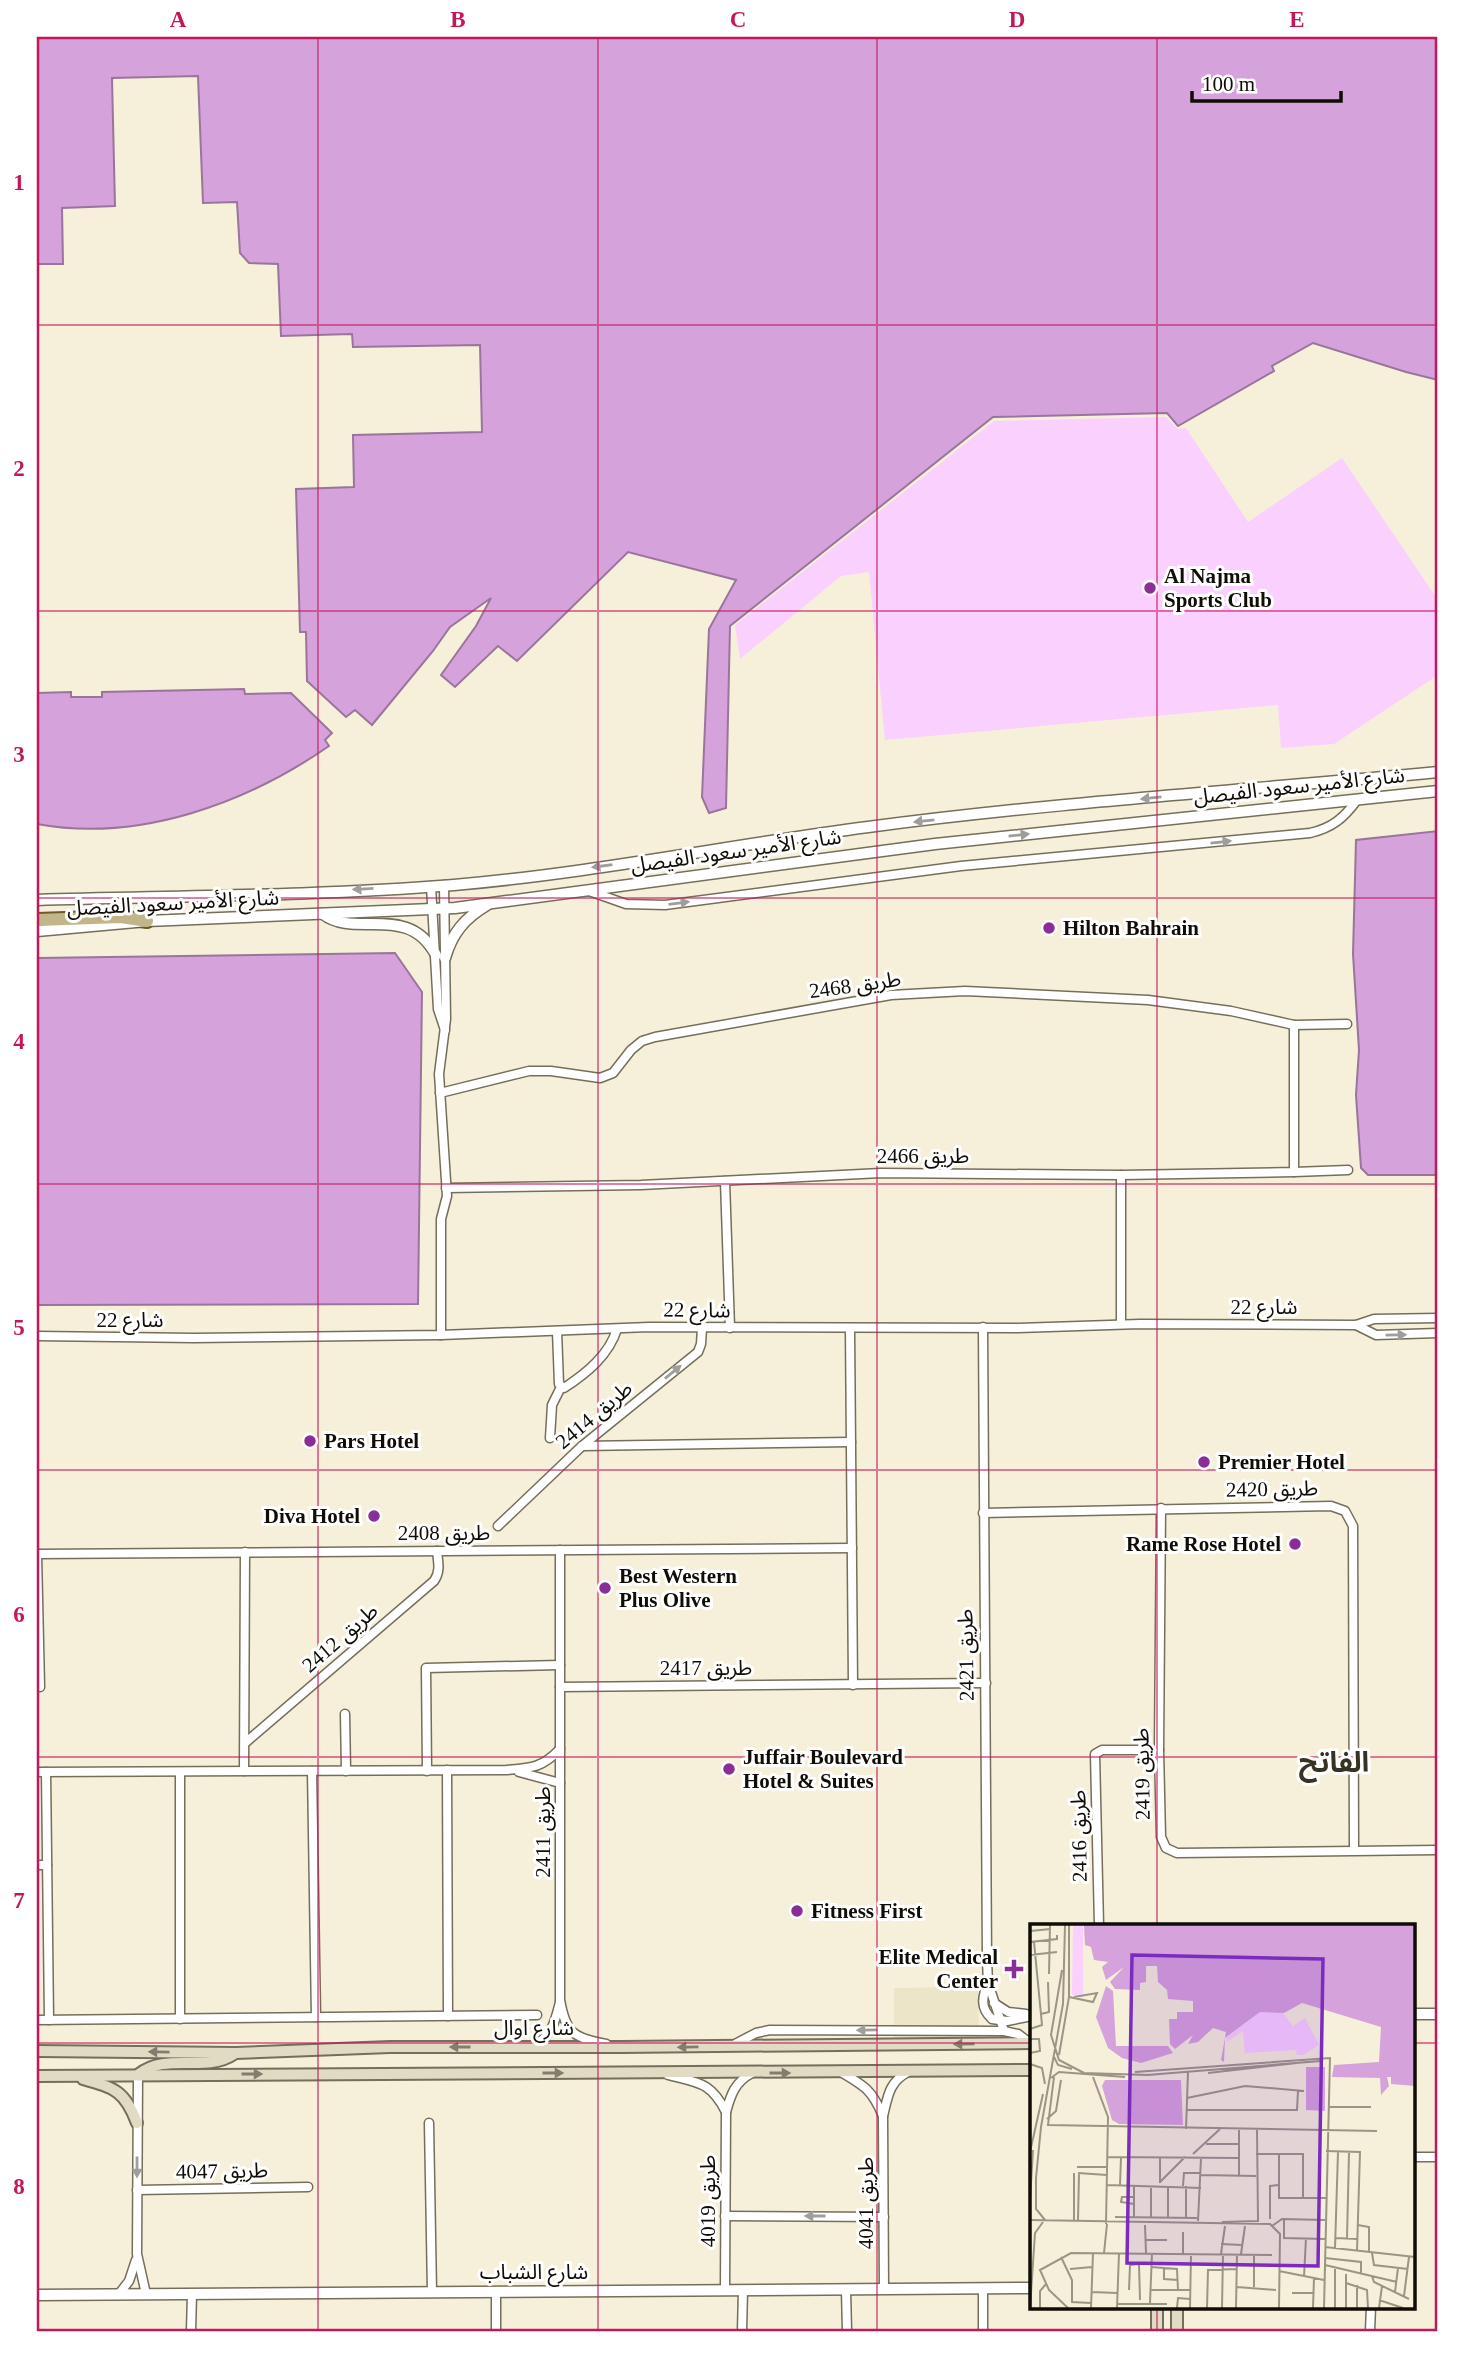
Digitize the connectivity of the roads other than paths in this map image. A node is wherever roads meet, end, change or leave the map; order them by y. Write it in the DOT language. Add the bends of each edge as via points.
graph roads {
  1 [pos="1438,772"];
  2 [pos="1438,791"];
  3 [pos="1357,800"];
  4 [pos="444,885"];
  5 [pos="431,886"];
  6 [pos="589,891"];
  7 [pos="37,900"];
  8 [pos="489,904"];
  9 [pos="444,908"];
  10 [pos="433,909"];
  11 [pos="323,914"];
  12 [pos="37,920"];
  13 [pos="147,921"];
  14 [pos="37,930"];
  15 [pos="441,956"];
  16 [pos="1294,1024"];
  17 [pos="1347,1024"];
  18 [pos="440,1093"];
  19 [pos="1348,1171"];
  20 [pos="1294,1172"];
  21 [pos="1121,1175"];
  22 [pos="725,1181"];
  23 [pos="446,1188"];
  24 [pos="1438,1318"];
  25 [pos="1121,1324"];
  26 [pos="1356,1325"];
  27 [pos="983,1327"];
  28 [pos="618,1328"];
  29 [pos="702,1328"];
  30 [pos="730,1328"];
  31 [pos="850,1329"];
  32 [pos="557,1331"];
  33 [pos="1438,1333"];
  34 [pos="441,1335"];
  35 [pos="37,1336"];
  36 [pos="561,1387"];
  37 [pos="550,1438"];
  38 [pos="851,1442"];
  39 [pos="582,1446"];
  40 [pos="1161,1508"];
  41 [pos="983,1513"];
  42 [pos="498,1526"];
  43 [pos="852,1548"];
  44 [pos="437,1550"];
  45 [pos="560,1550"];
  46 [pos="245,1552"];
  47 [pos="37,1554"];
  48 [pos="560,1665"];
  49 [pos="986,1683"];
  50 [pos="853,1685"];
  51 [pos="560,1687"];
  52 [pos="40,1688"];
  53 [pos="345,1714"];
  54 [pos="244,1743"];
  55 [pos="560,1749"];
  56 [pos="1159,1750"];
  57 [pos="447,1770"];
  58 [pos="506,1770"];
  59 [pos="244,1771"];
  60 [pos="312,1771"];
  61 [pos="346,1771"];
  62 [pos="427,1771"];
  63 [pos="42,1772"];
  64 [pos="180,1773"];
  65 [pos="560,1783"];
  66 [pos="1354,1850"];
  67 [pos="1438,1850"];
  68 [pos="37,1865"];
  69 [pos="47,1865"];
  70 [pos="37,1913"];
  71 [pos="48,1913"];
  72 [pos="1099,1924"];
  73 [pos="988,1983"];
  74 [pos="560,2000"];
  75 [pos="994,2003"];
  76 [pos="1416,2014"];
  77 [pos="1438,2014"];
  78 [pos="537,2015"];
  79 [pos="1030,2015"];
  80 [pos="1030,2015"];
  81 [pos="448,2016"];
  82 [pos="316,2017"];
  83 [pos="180,2019"];
  84 [pos="37,2020"];
  85 [pos="49,2020"];
  86 [pos="1001,2021"];
  87 [pos="1004,2031"];
  88 [pos="1030,2042"];
  89 [pos="1030,2043"];
  90 [pos="732,2046"];
  91 [pos="532,2047"];
  92 [pos="621,2047"];
  93 [pos="37,2051"];
  94 [pos="236,2053"];
  95 [pos="1030,2070"];
  96 [pos="841,2072"];
  97 [pos="908,2072"];
  98 [pos="662,2073"];
  99 [pos="752,2073"];
  100 [pos="138,2075"];
  101 [pos="37,2076"];
  102 [pos="70,2076"];
  103 [pos="726,2112"];
  104 [pos="883,2116"];
  105 [pos="137,2123"];
  106 [pos="429,2123"];
  107 [pos="1416,2157"];
  108 [pos="1438,2157"];
  109 [pos="308,2188"];
  110 [pos="137,2190"];
  111 [pos="725,2216"];
  112 [pos="884,2217"];
  113 [pos="137,2254"];
  114 [pos="1030,2288"];
  115 [pos="884,2289"];
  116 [pos="983,2289"];
  117 [pos="725,2290"];
  118 [pos="743,2290"];
  119 [pos="846,2290"];
  120 [pos="432,2292"];
  121 [pos="496,2292"];
  122 [pos="119,2294"];
  123 [pos="145,2294"];
  124 [pos="192,2294"];
  125 [pos="37,2295"];
  126 [pos="1147,2308"];
  127 [pos="1157,2308"];
  128 [pos="1177,2308"];
  129 [pos="1371,2308"];
  130 [pos="1157,2328"];
  131 [pos="191,2331"];
  132 [pos="496,2331"];
  133 [pos="742,2331"];
  134 [pos="847,2331"];
  135 [pos="983,2331"];
  136 [pos="1177,2331"];
  137 [pos="1370,2331"];
  1 -- 4 [label="street, شارع الأمير سعود الفيصل, one-way" via="894,824"];
  2 -- 3 [label="street, شارع الأمير سعود الفيصل"];
  6 -- 3 [label="street, شارع الأمير سعود الفيصل, one-way" via="935,844"];
  6 -- 3 [label="street, one-way" via="626,904 664,905 961,866 1310,833 1339,822"];
  4 -- 5 [label="street, شارع الأمير سعود الفيصل"];
  4 -- 9 [label="street"];
  5 -- 7 [label="street, شارع الأمير سعود الفيصل, one-way"];
  5 -- 10 [label="street"];
  6 -- 8 [label="street, شارع الأمير سعود الفيصل"];
  8 -- 9 [label="street, شارع الأمير سعود الفيصل"];
  8 -- 15 [label="street" via="460,926"];
  9 -- 10 [label="street, شارع الأمير سعود الفيصل"];
  9 -- 15 [label="street"];
  10 -- 11 [label="street, شارع الأمير سعود الفيصل"];
  10 -- 15 [label="street"];
  11 -- 13 [label="street, شارع الأمير سعود الفيصل"];
  11 -- 15 [label="street" via="341,922 409,929"];
  12 -- 13 [label="main road" via="121,917"];
  13 -- 14 [label="street, شارع الأمير سعود الفيصل"];
  15 -- 18 [label="street" via="445,1030"];
  16 -- 17 [label="street, طريق 2468"];
  16 -- 18 [label="street, طريق 2468" via="1149,1000 990,991 891,995 655,1037 642,1041 613,1073 600,1078 529,1071"];
  16 -- 20 [label="street"];
  18 -- 23 [label="street"];
  19 -- 20 [label="street, طريق 2466"];
  20 -- 21 [label="street, طريق 2466"];
  21 -- 22 [label="street, طريق 2466" via="881,1173"];
  21 -- 25 [label="street"];
  22 -- 23 [label="street, طريق 2466"];
  22 -- 30 [label="street"];
  23 -- 34 [label="street" via="441,1228"];
  24 -- 26 [label="street, شارع 22" via="1374,1319"];
  25 -- 26 [label="street, شارع 22"];
  25 -- 27 [label="street, شارع 22"];
  26 -- 33 [label="street, شارع 22, one-way" via="1376,1335"];
  27 -- 31 [label="street, شارع 22"];
  27 -- 41 [label="street, طريق 2421"];
  28 -- 29 [label="street, شارع 22"];
  28 -- 32 [label="street, شارع 22"];
  28 -- 36 [label="street" via="605,1353"];
  29 -- 30 [label="street, شارع 22"];
  39 -- 29 [label="street, طريق 2414, one-way" via="698,1352"];
  30 -- 31 [label="street, شارع 22"];
  31 -- 38 [label="street"];
  32 -- 34 [label="street, شارع 22"];
  32 -- 36 [label="street"];
  34 -- 35 [label="street, شارع 22"];
  36 -- 37 [label="street" via="552,1405"];
  38 -- 39 [label="street"];
  38 -- 43 [label="street"];
  39 -- 42 [label="street, طريق 2414"];
  40 -- 41 [label="street, طريق 2420"];
  40 -- 56 [label="street, طريق 2419"];
  40 -- 66 [label="street, طريق 2420" via="1331,1506 1345,1511 1353,1525"];
  41 -- 49 [label="street, طريق 2421"];
  43 -- 45 [label="street, طريق 2408"];
  43 -- 50 [label="street"];
  44 -- 45 [label="street, طريق 2408"];
  44 -- 46 [label="street, طريق 2408"];
  44 -- 54 [label="street, طريق 2412" via="439,1569 434,1581"];
  45 -- 48 [label="street, طريق 2411"];
  46 -- 47 [label="street, طريق 2408"];
  46 -- 54 [label="street"];
  47 -- 52 [label="street"];
  48 -- 51 [label="street, طريق 2411"];
  48 -- 62 [label="street" via="426,1668"];
  49 -- 50 [label="street, طريق 2417"];
  49 -- 73 [label="street, طريق 2421"];
  50 -- 51 [label="street, طريق 2417"];
  51 -- 55 [label="street, طريق 2411"];
  53 -- 61 [label="street"];
  54 -- 59 [label="street"];
  55 -- 58 [label="street" via="545,1763"];
  55 -- 65 [label="street, طريق 2411"];
  56 -- 66 [label="street, طريق 2419" via="1161,1837 1166,1848 1177,1853"];
  56 -- 72 [label="street, طريق 2416" via="1102,1750 1094,1756"];
  57 -- 58 [label="street"];
  57 -- 62 [label="street"];
  57 -- 81 [label="street"];
  58 -- 65 [label="street"];
  59 -- 60 [label="street"];
  59 -- 64 [label="street"];
  60 -- 61 [label="street"];
  60 -- 82 [label="street"];
  61 -- 62 [label="street"];
  63 -- 64 [label="street"];
  63 -- 69 [label="street"];
  64 -- 83 [label="street"];
  65 -- 74 [label="street, طريق 2411"];
  66 -- 67 [label="street, طريق 2419"];
  68 -- 69 [label="street"];
  69 -- 71 [label="street"];
  70 -- 71 [label="street"];
  71 -- 85 [label="street"];
  73 -- 75 [label="street, طريق 2421"];
  73 -- 86 [label="street, طريق 2421" via="983,2006 992,2019"];
  74 -- 91 [label="street, طريق 2411" via="552,2030"];
  74 -- 92 [label="street, طريق 2411" via="564,2021 574,2034"];
  75 -- 79 [label="street" via="1008,2012"];
  75 -- 86 [label="street, طريق 2421"];
  76 -- 77 [label="street"];
  78 -- 81 [label="street"];
  80 -- 86 [label="street"];
  81 -- 82 [label="street"];
  82 -- 83 [label="street"];
  83 -- 85 [label="street"];
  84 -- 85 [label="street"];
  86 -- 87 [label="street, طريق 2421"];
  87 -- 88 [label="street"];
  87 -- 90 [label="street, one-way" via="770,2030"];
  89 -- 90 [label="main road, شارع اوال, one-way"];
  90 -- 92 [label="main road, شارع اوال, one-way"];
  91 -- 92 [label="main road, شارع اوال"];
  91 -- 94 [label="main road, شارع اوال, one-way"];
  94 -- 93 [label="main road, شارع اوال, one-way"];
  94 -- 100 [label="main road" via="222,2060 153,2066"];
  95 -- 97 [label="main road"];
  96 -- 97 [label="main road"];
  99 -- 96 [label="main road, one-way"];
  96 -- 104 [label="street, طريق 4041" via="867,2087"];
  97 -- 104 [label="street, طريق 4041" via="895,2079"];
  98 -- 99 [label="main road"];
  100 -- 98 [label="main road, one-way"];
  98 -- 103 [label="street" via="708,2087"];
  99 -- 103 [label="street, طريق 4019" via="733,2088"];
  100 -- 102 [label="main road"];
  100 -- 105 [label="street"];
  101 -- 102 [label="main road"];
  102 -- 105 [label="main road" via="118,2091"];
  103 -- 111 [label="street, طريق 4019"];
  104 -- 112 [label="street, طريق 4041"];
  105 -- 110 [label="street, one-way"];
  106 -- 120 [label="street"];
  107 -- 108 [label="street"];
  109 -- 110 [label="street, طريق 4047"];
  110 -- 113 [label="street"];
  112 -- 111 [label="street, one-way"];
  111 -- 117 [label="street, طريق 4019"];
  112 -- 115 [label="street, طريق 4041"];
  113 -- 122 [label="street" via="129,2281"];
  113 -- 123 [label="street"];
  114 -- 116 [label="street, شارع الشباب"];
  115 -- 116 [label="street, شارع الشباب"];
  115 -- 119 [label="street, شارع الشباب"];
  116 -- 135 [label="street"];
  117 -- 118 [label="street, شارع الشباب"];
  117 -- 121 [label="street, شارع الشباب"];
  118 -- 119 [label="street, شارع الشباب"];
  118 -- 133 [label="street"];
  119 -- 134 [label="street"];
  120 -- 121 [label="street, شارع الشباب"];
  120 -- 124 [label="street, شارع الشباب"];
  121 -- 132 [label="street"];
  122 -- 123 [label="street, شارع الشباب"];
  122 -- 125 [label="street, شارع الشباب"];
  123 -- 124 [label="street, شارع الشباب"];
  124 -- 131 [label="street"];
  126 -- 130 [label="main road"];
  127 -- 130 [label="main road"];
  128 -- 136 [label="main road"];
  129 -- 137 [label="street"];
}
